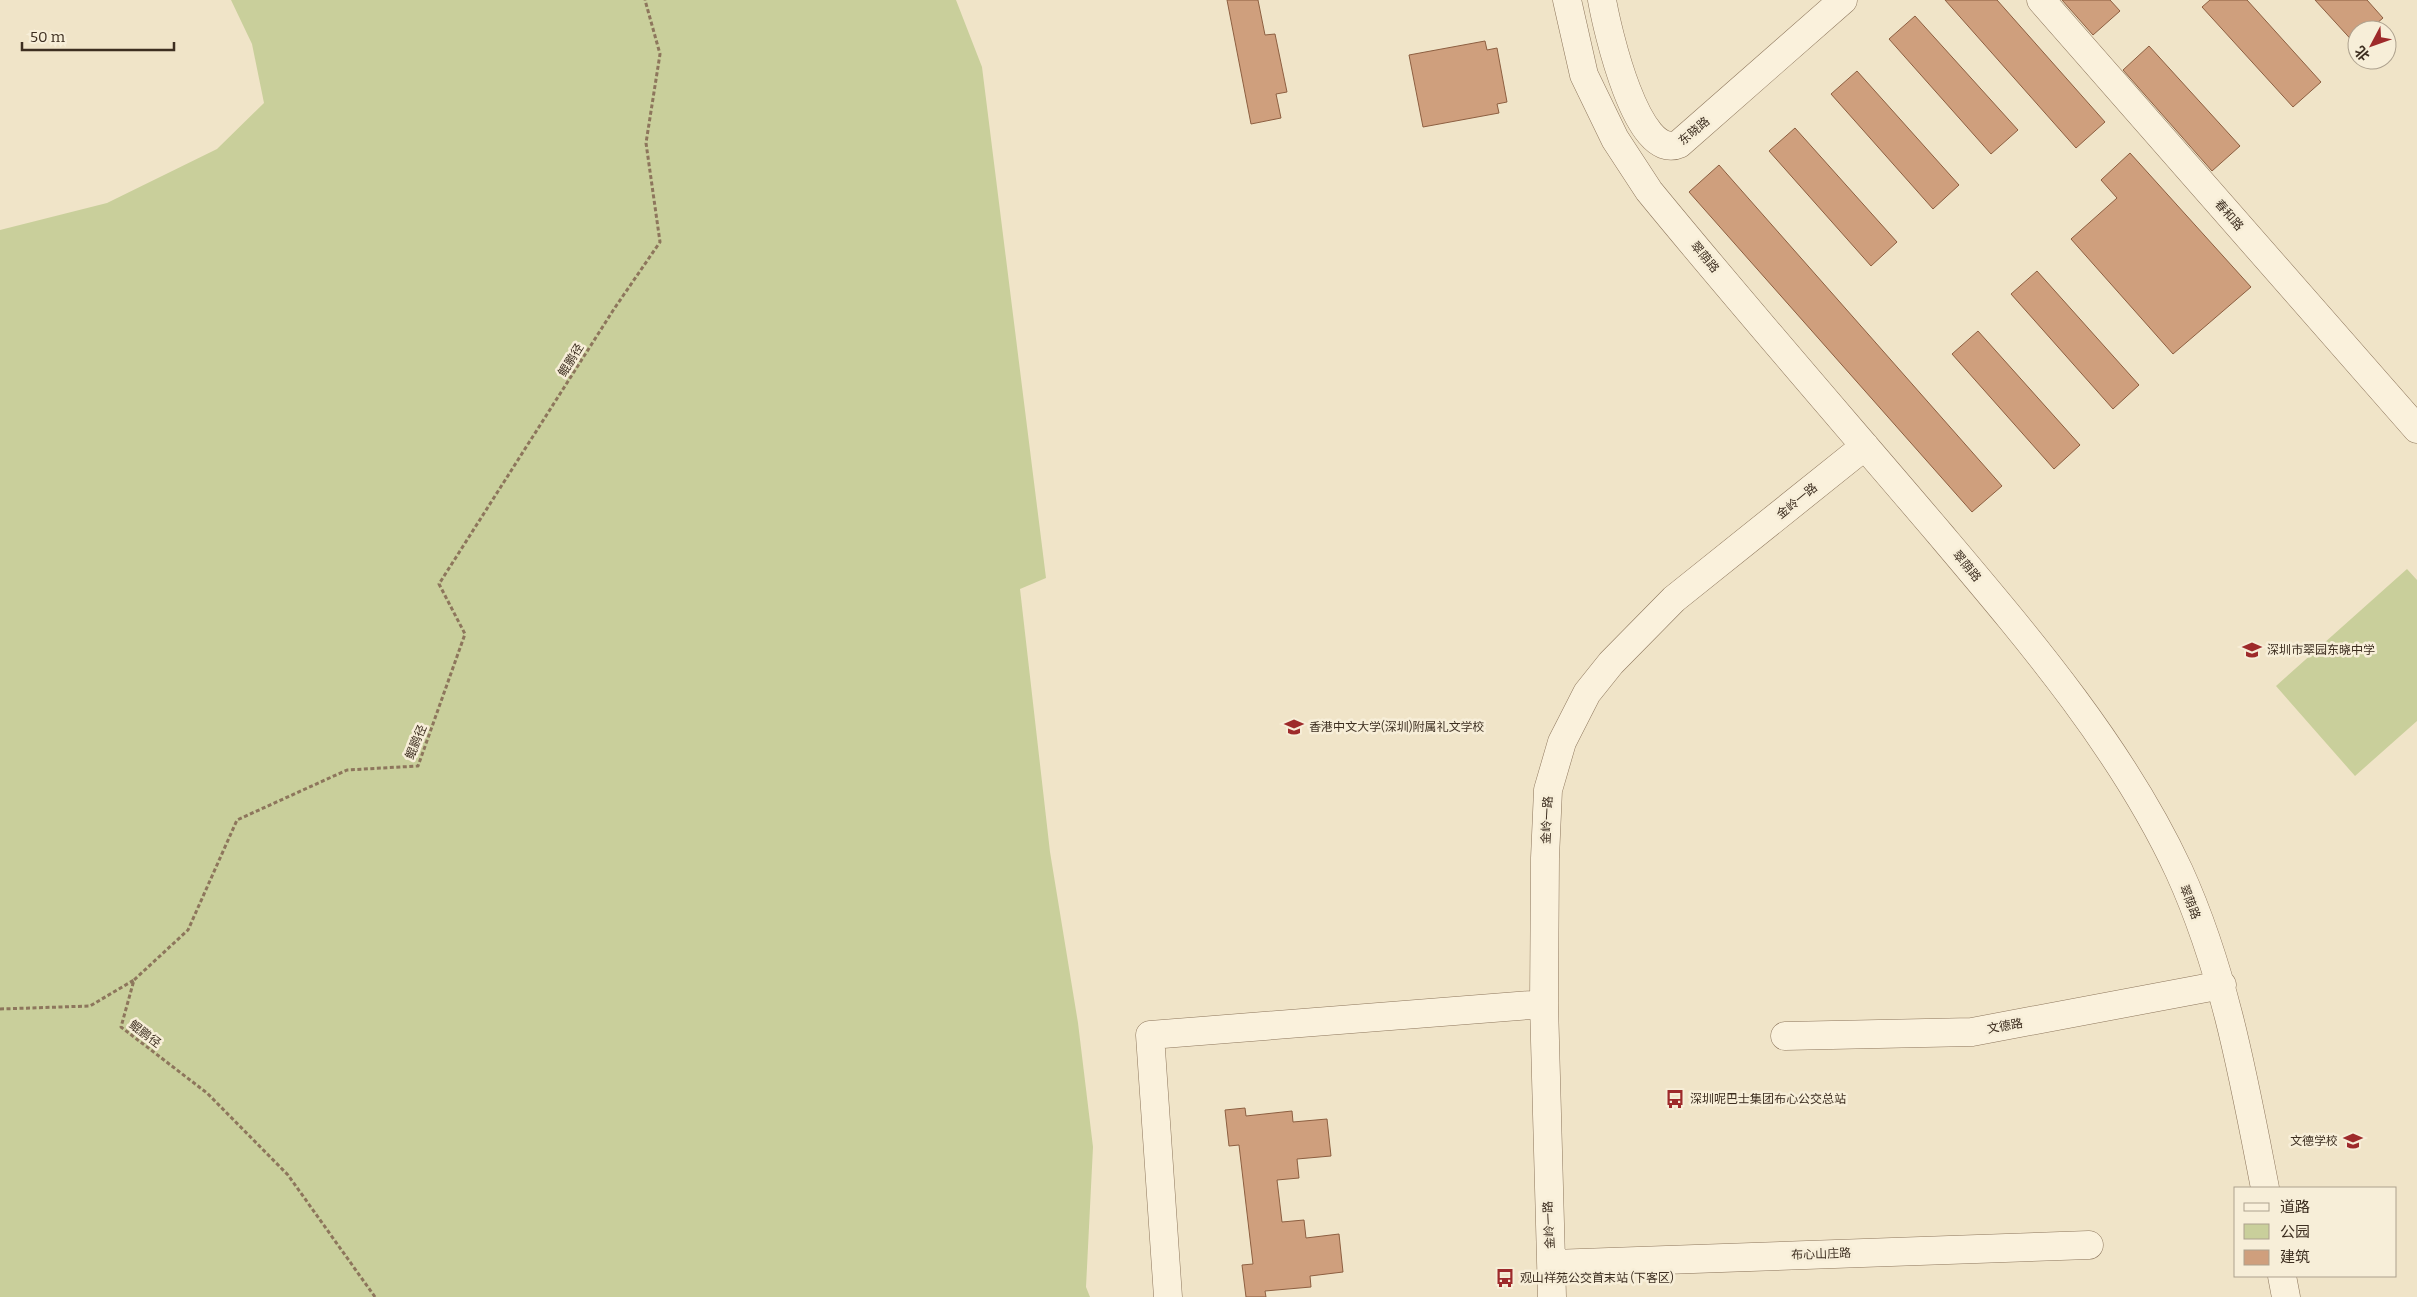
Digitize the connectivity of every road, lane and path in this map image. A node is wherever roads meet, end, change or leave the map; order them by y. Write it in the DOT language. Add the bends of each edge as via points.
graph roads {
  1 [pos="645,0"];
  2 [pos="1567,0"];
  3 [pos="1602,0"];
  4 [pos="1843,0"];
  5 [pos="2041,0"];
  6 [pos="2417,430"];
  7 [pos="1865,446"];
  8 [pos="134,980"];
  9 [pos="2222,985"];
  10 [pos="1544,1004"];
  11 [pos="0,1009"];
  12 [pos="1785,1036"];
  13 [pos="2265,1187"];
  14 [pos="2090,1245"];
  15 [pos="1552,1264"];
  16 [pos="2282,1277"];
  17 [pos="375,1297"];
  18 [pos="1168,1297"];
  19 [pos="1552,1297"];
  20 [pos="2286,1297"];
  1 -- 8 [label="path, 鲲鹏径" via="660,54 646,143 660,242 439,584 465,634 418,766 347,770 237,820 188,930"];
  2 -- 7 [label="street, 翠荫路" via="1584,75 1632,168"];
  3 -- 4 [label="street, 东晓路" via="1615,60 1632,103 1654,140 1670,147 1679,144"];
  5 -- 6 [label="street, 春和路"];
  7 -- 9 [label="street, 翠荫路" via="2034,646 2097,733 2136,793 2179,871"];
  7 -- 10 [label="street, 金岭一路" via="1674,599 1587,693 1562,742 1548,790"];
  8 -- 11 [label="path" via="90,1006"];
  8 -- 17 [label="path, 鲲鹏径" via="121,1027 207,1093 288,1175"];
  9 -- 12 [label="street, 文德路" via="1972,1032"];
  9 -- 13 [label="street, 翠荫路"];
  10 -- 15 [label="street, 金岭一路"];
  10 -- 18 [label="street" via="1150,1035"];
  14 -- 15 [label="street, 布心山庄路"];
  15 -- 19 [label="street, 金岭一路"];
  16 -- 20 [label="street"];
}
